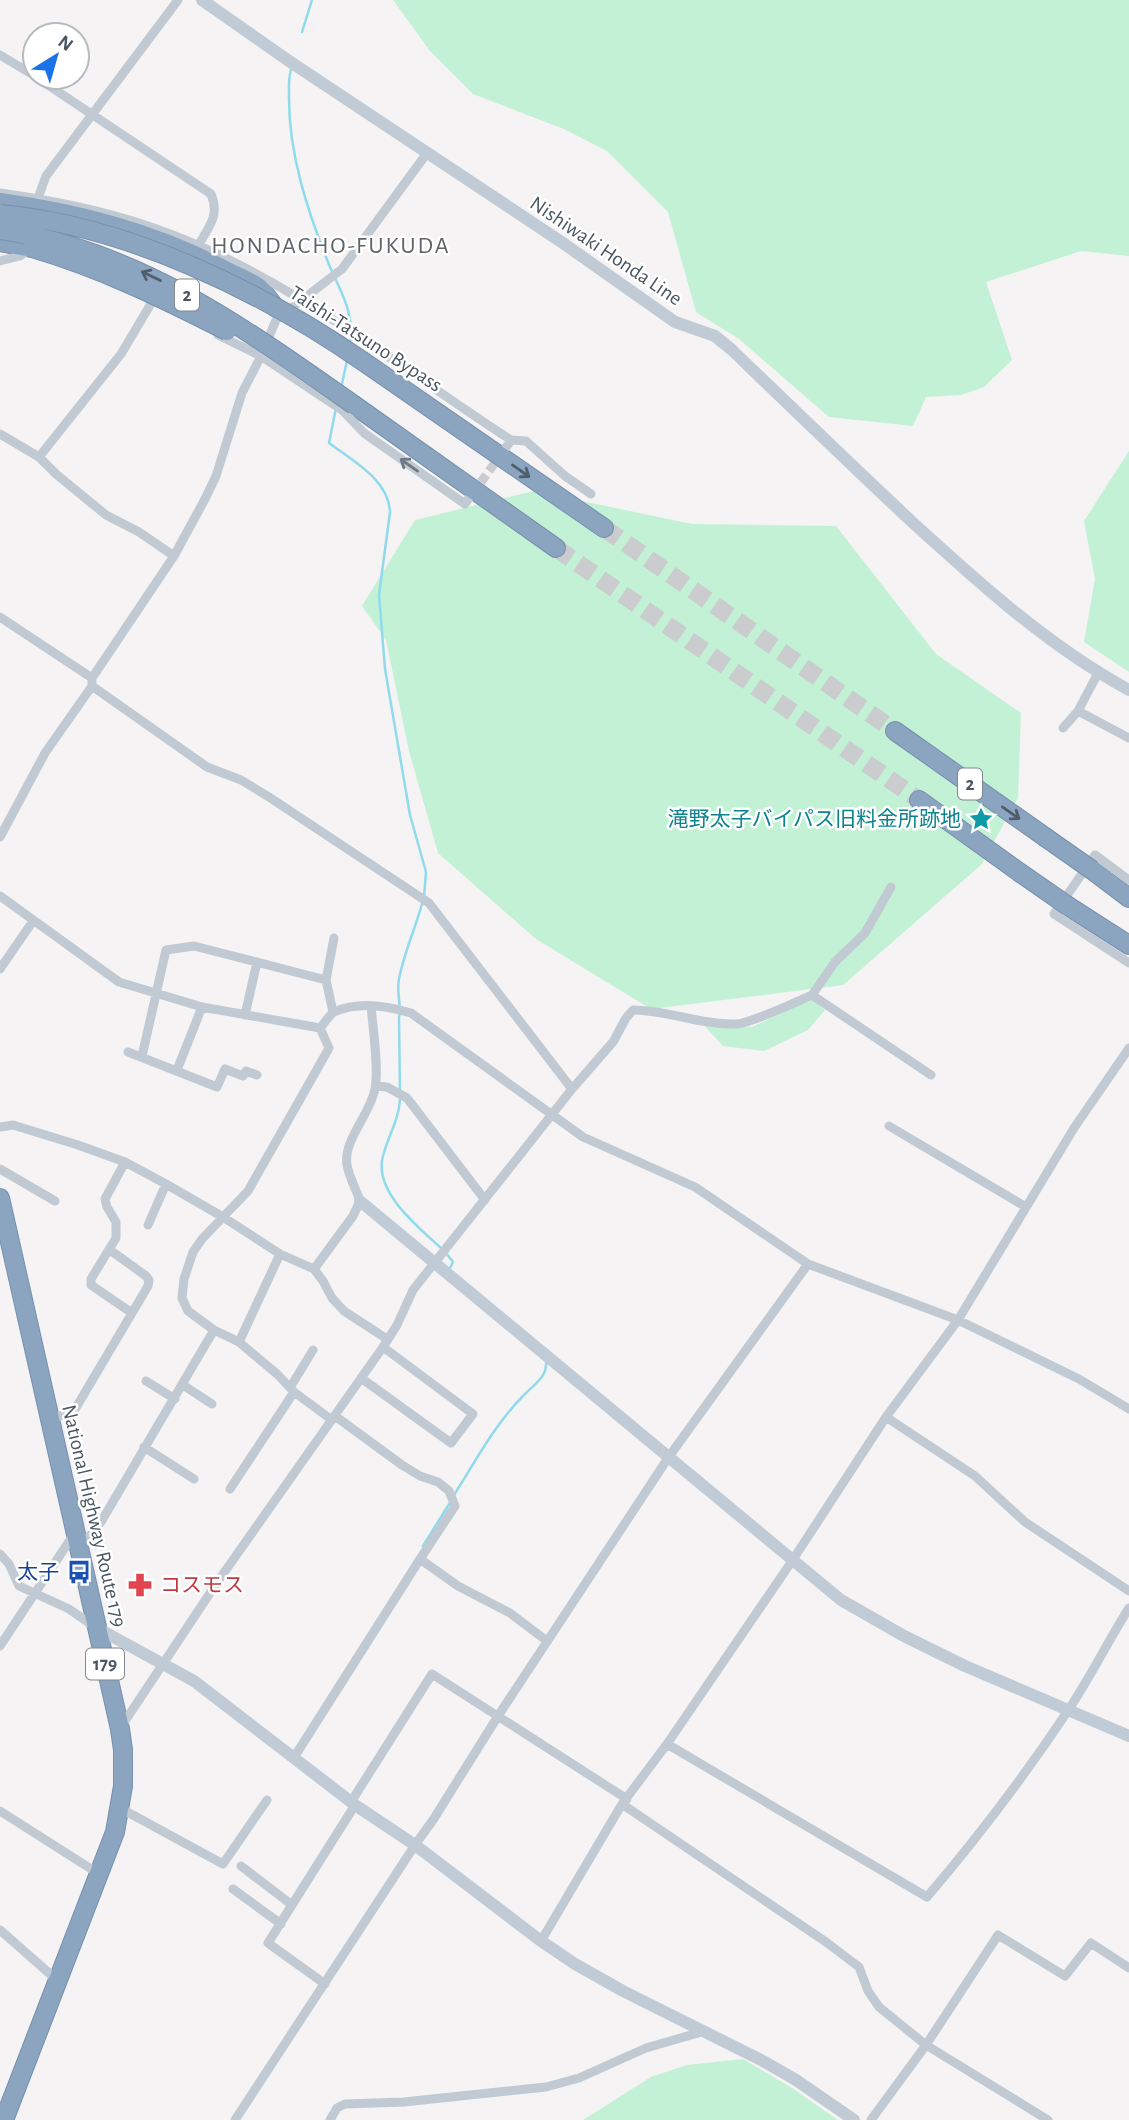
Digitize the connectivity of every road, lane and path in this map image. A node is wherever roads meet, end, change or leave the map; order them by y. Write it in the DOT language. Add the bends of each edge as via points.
graph roads {
  1 [pos="178,0"];
  2 [pos="202,0"];
  3 [pos="0,55"];
  4 [pos="21,68"];
  5 [pos="58,91"];
  6 [pos="93,113"];
  7 [pos="427,153"];
  8 [pos="0,193"];
  9 [pos="0,202"];
  10 [pos="40,203"];
  11 [pos="0,214"];
  12 [pos="0,230"];
  13 [pos="0,242"];
  14 [pos="198,246"];
  15 [pos="0,248"];
  16 [pos="29,250"];
  17 [pos="0,261"];
  18 [pos="301,300"];
  19 [pos="152,302"];
  20 [pos="275,307"];
  21 [pos="261,356"];
  22 [pos="311,375"];
  23 [pos="0,434"];
  24 [pos="511,440"];
  25 [pos="505,449"];
  26 [pos="39,457"];
  27 [pos="591,494"];
  28 [pos="467,501"];
  29 [pos="604,527"];
  30 [pos="556,548"];
  31 [pos="174,556"];
  32 [pos="0,617"];
  33 [pos="1098,673"];
  34 [pos="92,682"];
  35 [pos="1129,690"];
  36 [pos="1078,710"];
  37 [pos="1063,729"];
  38 [pos="895,731"];
  39 [pos="1129,738"];
  40 [pos="919,800"];
  41 [pos="0,837"];
  42 [pos="1129,880"];
  43 [pos="891,887"];
  44 [pos="0,896"];
  45 [pos="1129,898"];
  46 [pos="33,921"];
  47 [pos="334,938"];
  48 [pos="1129,945"];
  49 [pos="257,962"];
  50 [pos="1129,962"];
  51 [pos="0,969"];
  52 [pos="326,980"];
  53 [pos="156,994"];
  54 [pos="812,995"];
  55 [pos="371,1006"];
  56 [pos="202,1007"];
  57 [pos="333,1013"];
  58 [pos="245,1015"];
  59 [pos="320,1028"];
  60 [pos="1129,1048"];
  61 [pos="128,1052"];
  62 [pos="142,1056"];
  63 [pos="177,1070"];
  64 [pos="257,1075"];
  65 [pos="931,1075"];
  66 [pos="376,1086"];
  67 [pos="572,1088"];
  68 [pos="552,1115"];
  69 [pos="889,1126"];
  70 [pos="0,1127"];
  71 [pos="125,1162"];
  72 [pos="0,1169"];
  73 [pos="166,1184"];
  74 [pos="0,1198"];
  75 [pos="485,1200"];
  76 [pos="55,1201"];
  77 [pos="360,1201"];
  78 [pos="1026,1207"];
  79 [pos="223,1217"];
  80 [pos="3,1224"];
  81 [pos="148,1225"];
  82 [pos="110,1250"];
  83 [pos="280,1254"];
  84 [pos="435,1264"];
  85 [pos="808,1264"];
  86 [pos="314,1269"];
  87 [pos="132,1313"];
  88 [pos="958,1320"];
  89 [pos="214,1330"];
  90 [pos="239,1342"];
  91 [pos="385,1343"];
  92 [pos="313,1350"];
  93 [pos="360,1378"];
  94 [pos="146,1381"];
  95 [pos="183,1385"];
  96 [pos="292,1389"];
  97 [pos="175,1399"];
  98 [pos="212,1404"];
  99 [pos="1129,1409"];
  100 [pos="886,1417"];
  101 [pos="334,1418"];
  102 [pos="49,1420"];
  103 [pos="144,1447"];
  104 [pos="668,1458"];
  105 [pos="194,1479"];
  106 [pos="230,1489"];
  107 [pos="76,1542"];
  108 [pos="0,1554"];
  109 [pos="419,1559"];
  110 [pos="792,1561"];
  111 [pos="1129,1591"];
  112 [pos="35,1595"];
  113 [pos="1129,1608"];
  114 [pos="97,1628"];
  115 [pos="547,1641"];
  116 [pos="0,1646"];
  117 [pos="162,1665"];
  118 [pos="1069,1710"];
  119 [pos="498,1716"];
  120 [pos="120,1729"];
  121 [pos="1129,1737"];
  122 [pos="667,1744"];
  123 [pos="293,1759"];
  124 [pos="267,1800"];
  125 [pos="624,1801"];
  126 [pos="353,1804"];
  127 [pos="120,1808"];
  128 [pos="0,1811"];
  129 [pos="415,1844"];
  130 [pos="241,1866"];
  131 [pos="99,1874"];
  132 [pos="233,1889"];
  133 [pos="292,1905"];
  134 [pos="281,1924"];
  135 [pos="0,1930"];
  136 [pos="541,1941"];
  137 [pos="1129,1968"];
  138 [pos="58,1981"];
  139 [pos="325,1983"];
  140 [pos="705,2031"];
  141 [pos="926,2045"];
  142 [pos="5,2120"];
  143 [pos="235,2120"];
  144 [pos="330,2120"];
  145 [pos="854,2120"];
  146 [pos="871,2120"];
  147 [pos="1048,2120"];
  1 -- 6 [label="street"];
  2 -- 7 [label="street, Nishiwaki Honda Line"];
  3 -- 4 [label="street"];
  5 -- 6 [label="street"];
  6 -- 10 [label="street" via="46,176"];
  6 -- 14 [label="street" via="211,194 216,214"];
  7 -- 18 [label="street" via="342,268"];
  7 -- 33 [label="street, Nishiwaki Honda Line" via="675,322 723,343 984,588"];
  8 -- 10 [label="street"];
  9 -- 10 [label="highway"];
  10 -- 14 [label="street" via="115,216"];
  10 -- 20 [label="highway" via="156,238 202,258 259,288"];
  11 -- 20 [label="highway, Taishi-Tatsuno Bypass / 2, bridge" via="133,244"];
  22 -- 12 [label="highway, 2, one-way, bridge" via="204,304 126,264 83,248"];
  13 -- 16 [label="highway"];
  14 -- 18 [label="street"];
  15 -- 16 [label="street"];
  16 -- 17 [label="street"];
  16 -- 19 [label="street"];
  16 -- 22 [label="highway, bridge" via="122,279"];
  18 -- 21 [label="street" via="276,320"];
  18 -- 24 [label="street"];
  19 -- 21 [label="street"];
  19 -- 26 [label="street" via="121,354"];
  20 -- 29 [label="highway, Taishi-Tatsuno Bypass / 2, one-way, bridge" via="364,362"];
  28 -- 21 [label="street, one-way" via="364,433 342,410"];
  21 -- 31 [label="street" via="243,393 216,476"];
  22 -- 30 [label="highway, 2, bridge"];
  23 -- 26 [label="street"];
  24 -- 25 [label="street"];
  24 -- 27 [label="street" via="526,441"];
  26 -- 31 [label="street" via="106,515"];
  31 -- 34 [label="street"];
  32 -- 34 [label="street"];
  33 -- 35 [label="street, Nishiwaki Honda Line"];
  33 -- 36 [label="street"];
  34 -- 41 [label="street" via="45,753"];
  34 -- 67 [label="street" via="206,766 269,796 429,903"];
  36 -- 37 [label="street"];
  36 -- 39 [label="street"];
  38 -- 45 [label="highway, 2, one-way, bridge"];
  40 -- 48 [label="highway, 2, bridge"];
  42 -- 50 [label="street" via="1095,855 1054,914"];
  43 -- 54 [label="street" via="865,933 835,962"];
  44 -- 46 [label="street"];
  46 -- 51 [label="street"];
  46 -- 53 [label="street" via="119,982"];
  47 -- 52 [label="street"];
  49 -- 52 [label="street"];
  49 -- 53 [label="street" via="194,946 166,950"];
  49 -- 58 [label="street"];
  52 -- 57 [label="street"];
  53 -- 56 [label="street"];
  53 -- 62 [label="street"];
  54 -- 65 [label="street"];
  54 -- 67 [label="street" via="738,1024 633,1010 613,1042"];
  55 -- 57 [label="street"];
  55 -- 66 [label="street"];
  55 -- 68 [label="street" via="411,1013"];
  56 -- 58 [label="street"];
  56 -- 63 [label="street"];
  57 -- 59 [label="street"];
  58 -- 59 [label="street"];
  59 -- 79 [label="street" via="329,1048 248,1191"];
  60 -- 78 [label="street" via="1073,1128"];
  61 -- 62 [label="street"];
  62 -- 63 [label="street"];
  63 -- 64 [label="street" via="217,1087 225,1069 243,1076 246,1071"];
  66 -- 75 [label="street" via="407,1098"];
  66 -- 77 [label="street" via="346,1154"];
  67 -- 68 [label="street"];
  68 -- 75 [label="street"];
  68 -- 85 [label="street" via="583,1137 695,1187"];
  69 -- 78 [label="street"];
  70 -- 71 [label="street" via="13,1125"];
  71 -- 73 [label="street"];
  71 -- 82 [label="street" via="106,1199 117,1227"];
  72 -- 76 [label="street"];
  73 -- 79 [label="street"];
  73 -- 81 [label="street"];
  74 -- 80 [label="highway, National Highway Route 179 / 179"];
  75 -- 84 [label="street"];
  77 -- 84 [label="street"];
  77 -- 86 [label="street"];
  78 -- 88 [label="street"];
  79 -- 83 [label="street"];
  79 -- 89 [label="street" via="192,1252 182,1298 188,1311"];
  80 -- 102 [label="highway, National Highway Route 179 / 179"];
  82 -- 87 [label="street" via="149,1280"];
  82 -- 87 [label="street" via="90,1285"];
  83 -- 86 [label="street"];
  83 -- 90 [label="street"];
  84 -- 91 [label="street" via="413,1290"];
  84 -- 104 [label="street"];
  85 -- 88 [label="street"];
  85 -- 104 [label="street"];
  86 -- 91 [label="street" via="344,1311"];
  87 -- 102 [label="street" via="74,1411"];
  88 -- 99 [label="street" via="1079,1379"];
  88 -- 100 [label="street"];
  89 -- 90 [label="street"];
  89 -- 95 [label="street"];
  90 -- 96 [label="street"];
  91 -- 93 [label="street"];
  91 -- 93 [label="street" via="473,1414 451,1443"];
  92 -- 96 [label="street"];
  93 -- 101 [label="street"];
  94 -- 97 [label="street"];
  95 -- 97 [label="street"];
  95 -- 98 [label="street"];
  96 -- 101 [label="street"];
  96 -- 106 [label="street"];
  97 -- 103 [label="street"];
  100 -- 110 [label="street"];
  100 -- 111 [label="street" via="975,1476 1025,1522"];
  101 -- 109 [label="street" via="449,1491 455,1506"];
  101 -- 117 [label="street"];
  102 -- 107 [label="highway, National Highway Route 179 / 179"];
  103 -- 105 [label="street"];
  103 -- 107 [label="street" via="102,1522"];
  104 -- 110 [label="street"];
  104 -- 115 [label="street"];
  107 -- 112 [label="street"];
  107 -- 114 [label="highway, National Highway Route 179 / 179"];
  108 -- 112 [label="street" via="19,1586"];
  109 -- 115 [label="street" via="510,1613"];
  109 -- 123 [label="street"];
  110 -- 118 [label="street" via="841,1600 904,1636"];
  110 -- 122 [label="street"];
  112 -- 114 [label="street" via="69,1609"];
  112 -- 116 [label="street"];
  113 -- 118 [label="street"];
  114 -- 117 [label="street"];
  114 -- 120 [label="highway, National Highway Route 179 / 179"];
  115 -- 119 [label="street"];
  117 -- 120 [label="street"];
  117 -- 123 [label="street" via="194,1681"];
  118 -- 121 [label="street"];
  118 -- 122 [label="street" via="927,1897"];
  119 -- 125 [label="street"];
  119 -- 126 [label="street" via="432,1674"];
  119 -- 129 [label="street"];
  120 -- 127 [label="highway, National Highway Route 179 / 179" via="124,1769"];
  122 -- 125 [label="street"];
  123 -- 126 [label="street"];
  124 -- 127 [label="street" via="223,1864"];
  125 -- 136 [label="street"];
  125 -- 141 [label="street" via="859,1967 879,2007"];
  126 -- 129 [label="street"];
  126 -- 133 [label="street"];
  127 -- 131 [label="highway, National Highway Route 179 / 179"];
  128 -- 131 [label="street"];
  129 -- 136 [label="street"];
  129 -- 139 [label="street"];
  130 -- 133 [label="street"];
  131 -- 138 [label="highway, National Highway Route 179 / 179"];
  132 -- 134 [label="street"];
  133 -- 134 [label="street"];
  134 -- 139 [label="street" via="268,1943"];
  135 -- 138 [label="street"];
  136 -- 140 [label="street" via="623,1991"];
  137 -- 141 [label="street" via="1091,1943 1065,1976 998,1935"];
  138 -- 142 [label="highway, National Highway Route 179 / 179"];
  139 -- 143 [label="street"];
  140 -- 144 [label="street" via="546,2087 345,2104"];
  140 -- 145 [label="street" via="796,2080"];
  141 -- 146 [label="street"];
  141 -- 147 [label="street"];
}
